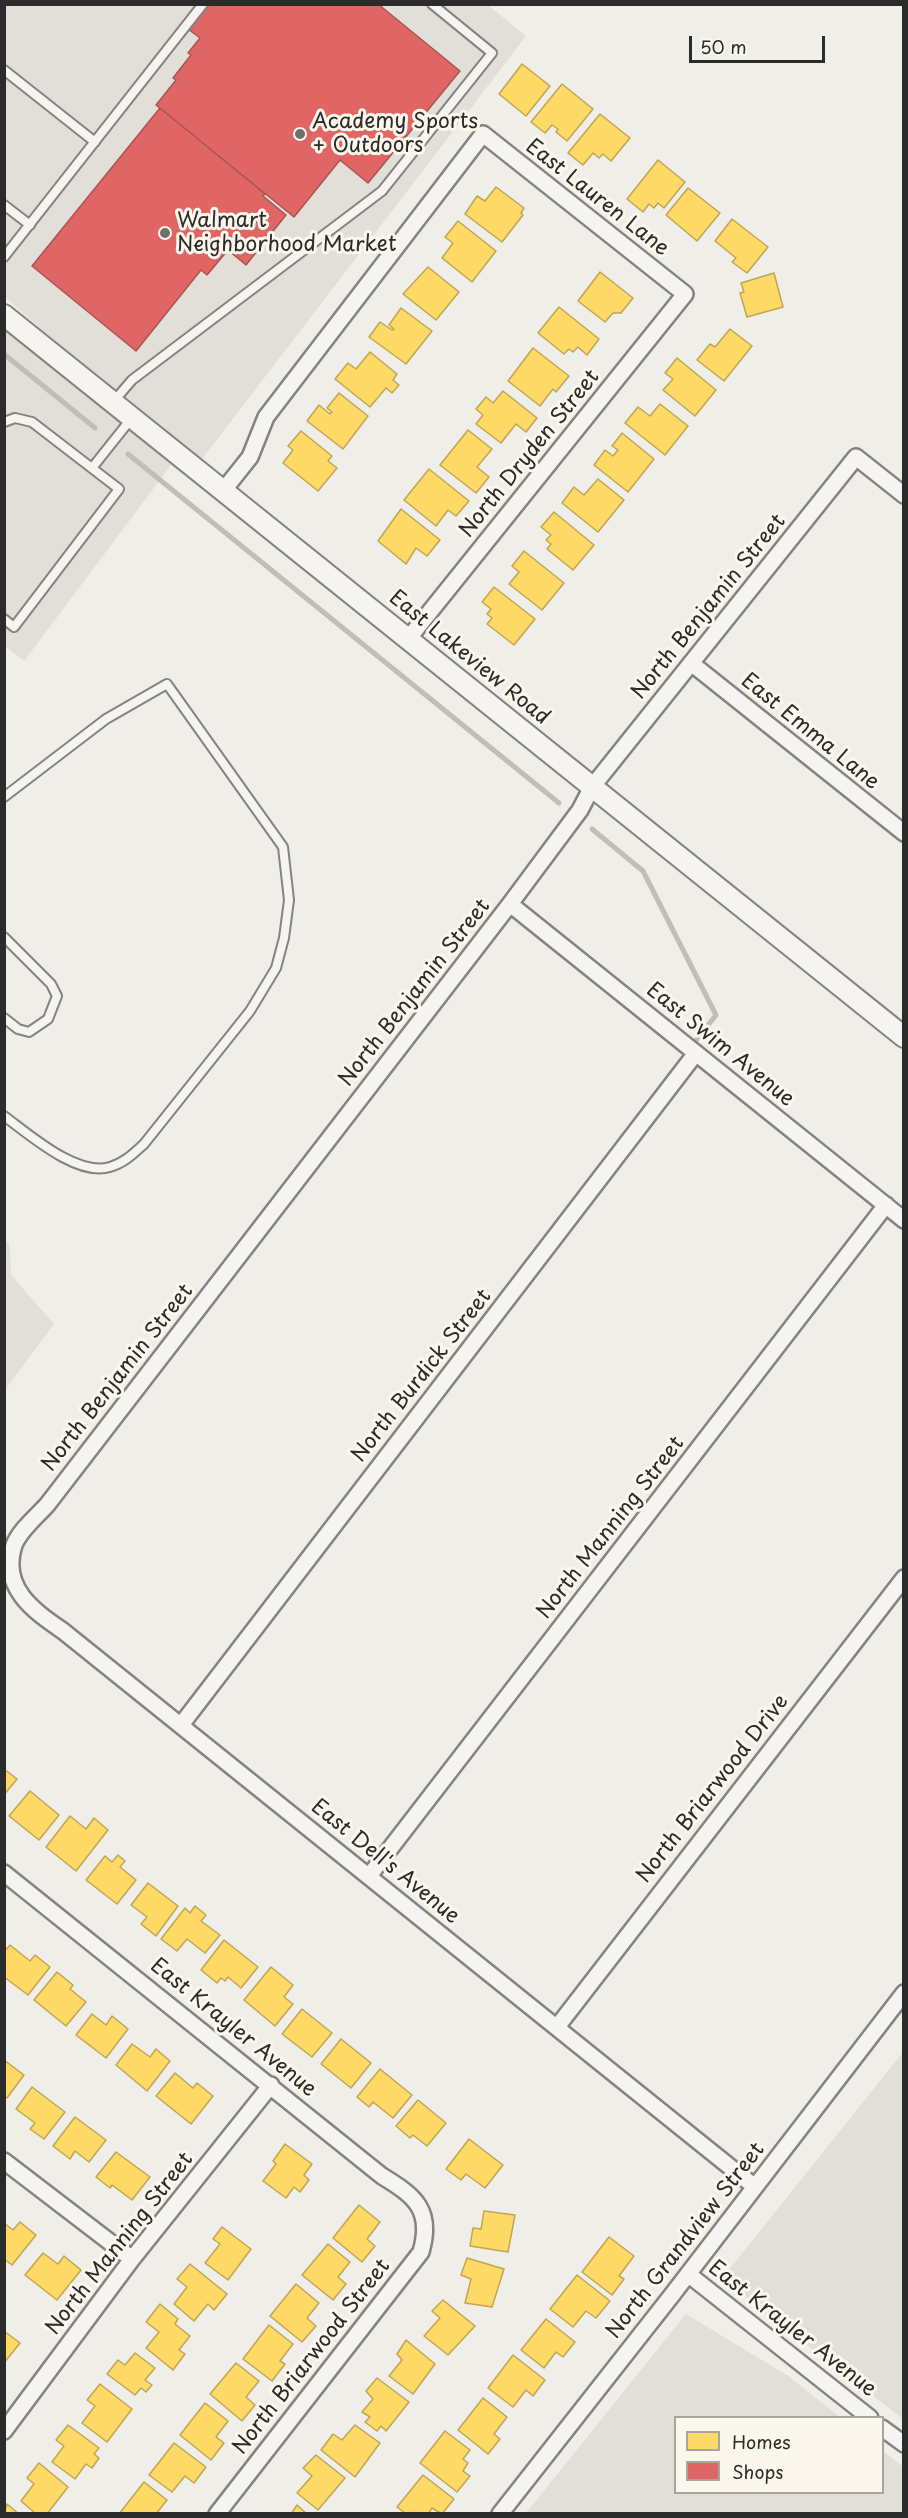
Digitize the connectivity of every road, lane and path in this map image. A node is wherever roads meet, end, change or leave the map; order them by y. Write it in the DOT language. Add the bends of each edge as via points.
graph roads {
  1 [pos="203,4"];
  2 [pos="432,4"];
  3 [pos="4,70"];
  4 [pos="95,142"];
  5 [pos="4,205"];
  6 [pos="30,225"];
  7 [pos="4,257"];
  8 [pos="685,294"];
  9 [pos="4,315"];
  10 [pos="113,403"];
  11 [pos="132,418"];
  12 [pos="4,422"];
  13 [pos="92,468"];
  14 [pos="223,491"];
  15 [pos="903,495"];
  16 [pos="4,619"];
  17 [pos="408,639"];
  18 [pos="691,663"];
  19 [pos="592,787"];
  20 [pos="4,797"];
  21 [pos="903,833"];
  22 [pos="510,904"];
  23 [pos="4,937"];
  24 [pos="4,1018"];
  25 [pos="903,1037"];
  26 [pos="696,1053"];
  27 [pos="4,1116"];
  28 [pos="886,1205"];
  29 [pos="903,1220"];
  30 [pos="10,1557"];
  31 [pos="903,1578"];
  32 [pos="181,1725"];
  33 [pos="4,1873"];
  34 [pos="369,1876"];
  35 [pos="903,1993"];
  36 [pos="556,2027"];
  37 [pos="271,2085"];
  38 [pos="4,2161"];
  39 [pos="755,2187"];
  40 [pos="425,2222"];
  41 [pos="132,2259"];
  42 [pos="688,2274"];
  43 [pos="867,2416"];
  44 [pos="884,2430"];
  45 [pos="4,2431"];
  46 [pos="903,2444"];
  47 [pos="218,2514"];
  48 [pos="500,2514"];
  1 -- 4 [label="lane"];
  2 -- 10 [label="lane" via="492,53 382,191 132,380"];
  3 -- 4 [label="lane"];
  4 -- 6 [label="lane"];
  5 -- 6 [label="lane"];
  6 -- 7 [label="lane"];
  8 -- 14 [label="street, East Lauren Lane" via="483,134 266,417 250,457"];
  8 -- 17 [label="street, North Dryden Street"];
  9 -- 10 [label="street, East Lakeview Road"];
  10 -- 11 [label="street, East Lakeview Road"];
  11 -- 13 [label="lane"];
  11 -- 14 [label="street, East Lakeview Road"];
  12 -- 13 [label="lane" via="15,418 32,422"];
  13 -- 16 [label="lane" via="118,489 14,627"];
  14 -- 17 [label="street, East Lakeview Road"];
  15 -- 18 [label="street, North Benjamin Street" via="856,457"];
  17 -- 19 [label="street, East Lakeview Road"];
  18 -- 19 [label="street, North Benjamin Street"];
  18 -- 21 [label="street, East Emma Lane"];
  19 -- 22 [label="street, North Benjamin Street" via="580,810"];
  19 -- 25 [label="street, East Lakeview Road"];
  20 -- 27 [label="lane" via="106,719 166,684 283,847 289,900 276,968 259,998 144,1144 127,1160 94,1169 75,1164"];
  22 -- 26 [label="street, East Swim Avenue"];
  22 -- 30 [label="street, North Benjamin Street" via="21,1533"];
  23 -- 24 [label="lane" via="51,984 57,996 48,1019 29,1032"];
  26 -- 28 [label="street, East Swim Avenue"];
  26 -- 32 [label="street, North Burdick Street"];
  28 -- 29 [label="street, East Swim Avenue"];
  28 -- 34 [label="street, North Manning Street"];
  30 -- 32 [label="street, East Dell's Avenue" via="12,1581 24,1603"];
  31 -- 36 [label="street, North Briarwood Drive"];
  32 -- 34 [label="street, East Dell's Avenue"];
  33 -- 37 [label="street, East Krayler Avenue"];
  34 -- 36 [label="street, East Dell's Avenue"];
  35 -- 39 [label="street, North Grandview Street"];
  36 -- 39 [label="street, East Dell's Avenue"];
  37 -- 40 [label="street, East Krayler Avenue" via="382,2176 405,2190 419,2203"];
  37 -- 41 [label="street, North Manning Street"];
  38 -- 41 [label="street"];
  39 -- 42 [label="street, North Grandview Street"];
  40 -- 47 [label="street, North Briarwood Street" via="427,2233 422,2252"];
  41 -- 45 [label="street, North Manning Street"];
  42 -- 43 [label="street, East Krayler Avenue"];
  42 -- 48 [label="street, North Grandview Street"];
  44 -- 46 [label="street, East Krayler Avenue"];
}
